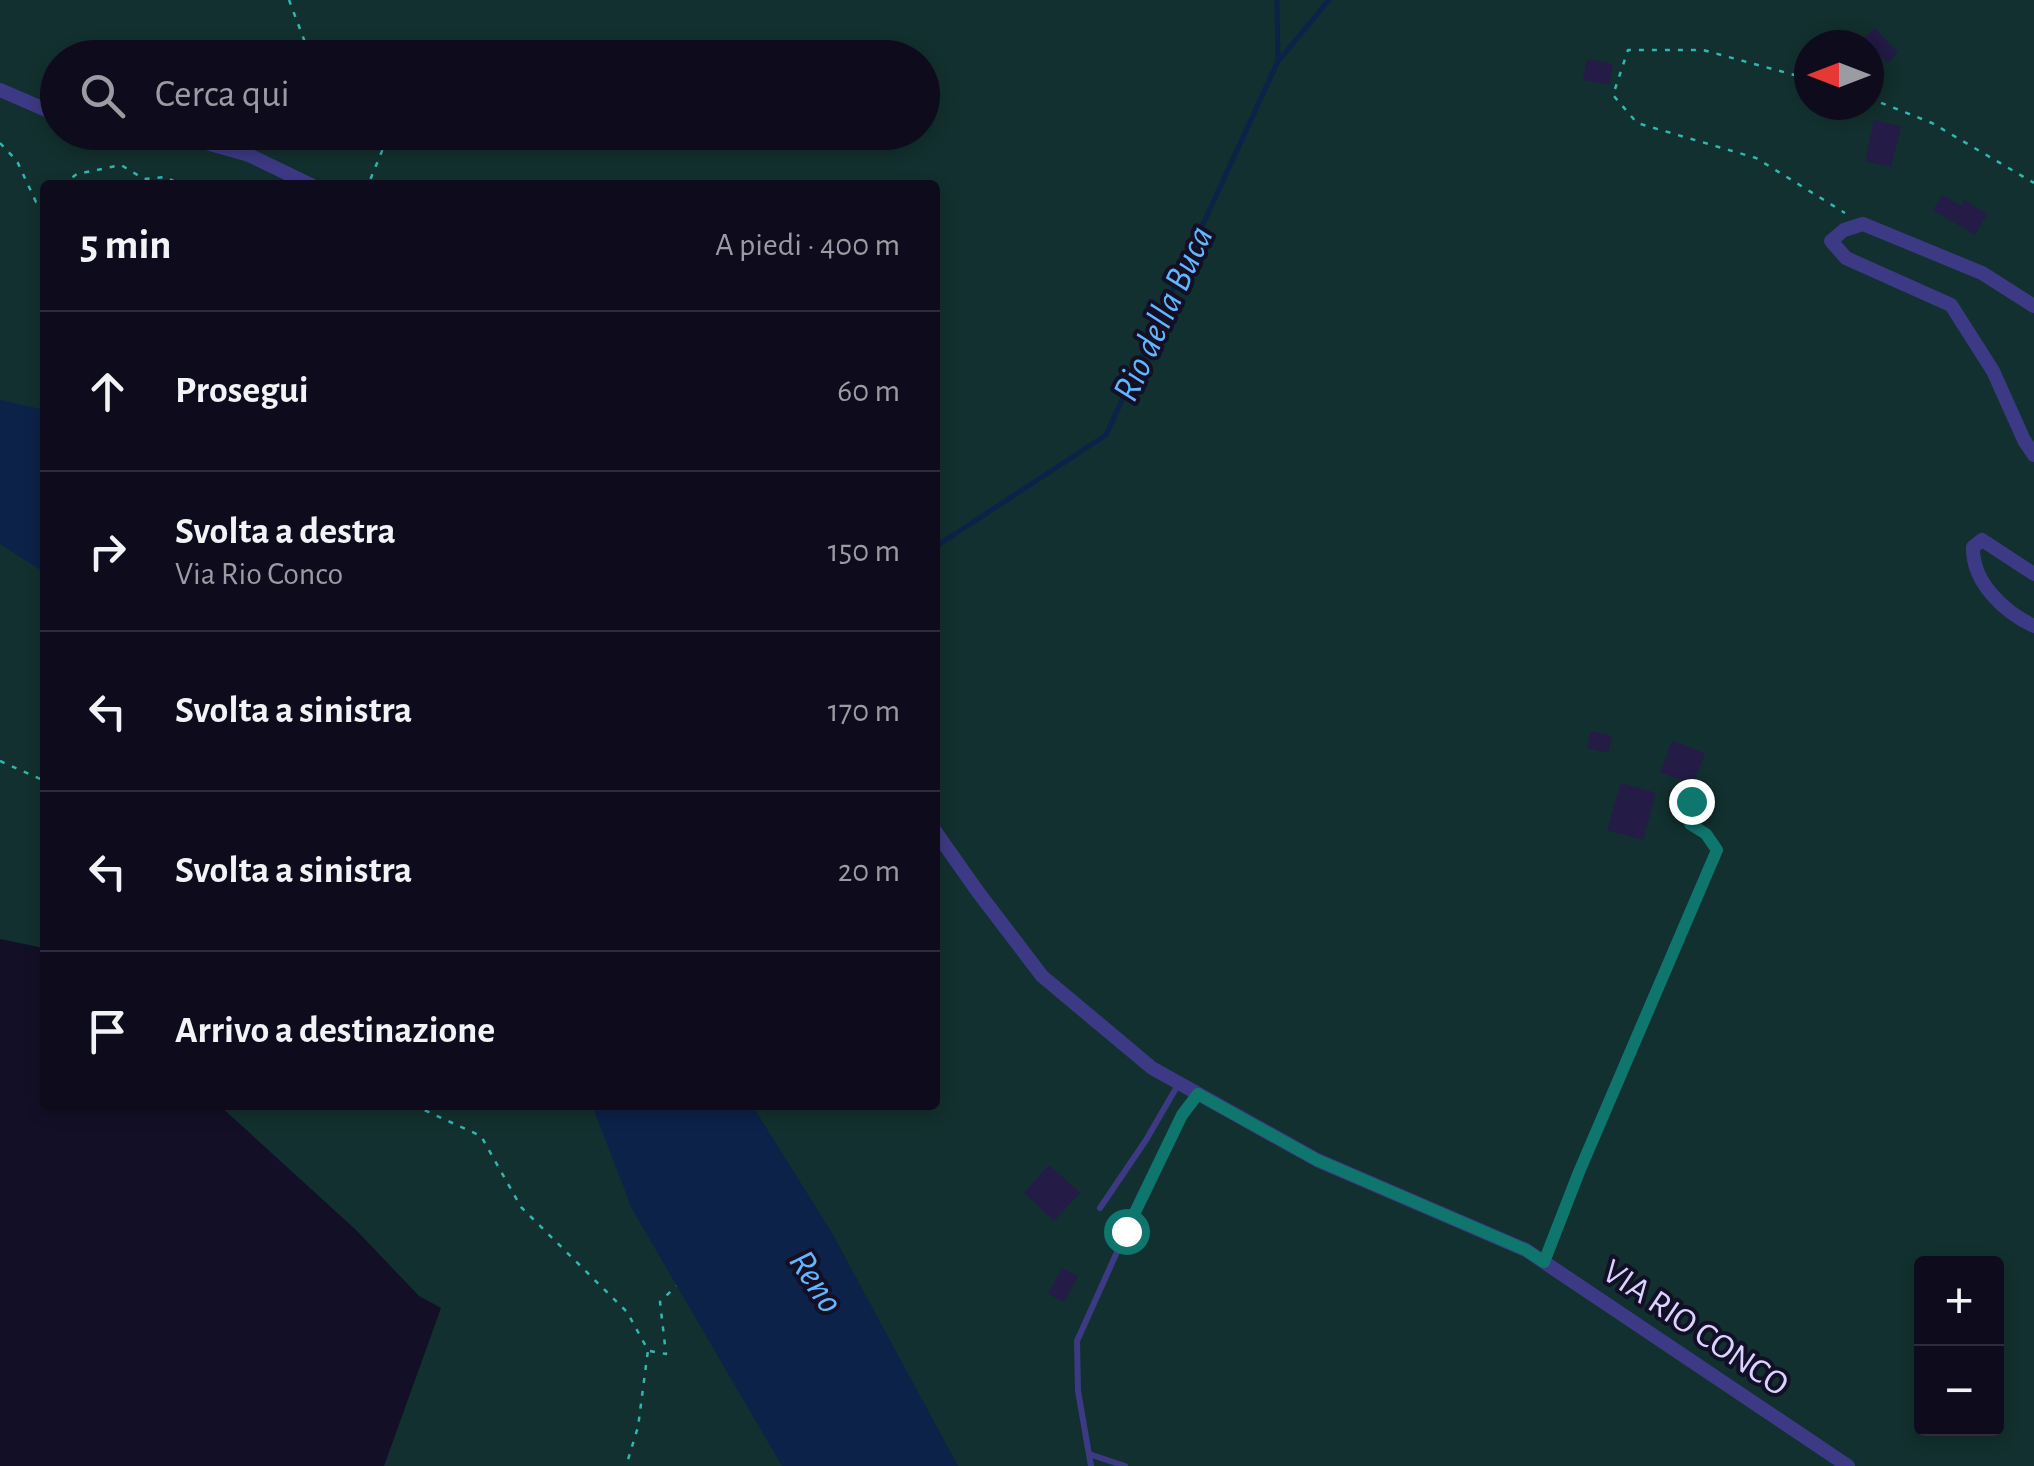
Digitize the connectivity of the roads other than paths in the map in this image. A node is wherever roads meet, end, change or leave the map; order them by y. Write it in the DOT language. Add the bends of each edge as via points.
graph roads {
  1 [pos="0,90"];
  2 [pos="40,107"];
  3 [pos="228,150"];
  4 [pos="300,180"];
  5 [pos="2034,306"];
  6 [pos="2034,454"];
  7 [pos="2034,574"];
  8 [pos="2034,626"];
  9 [pos="1691,801"];
  10 [pos="940,838"];
  11 [pos="1179,1083"];
  12 [pos="1198,1094"];
  13 [pos="1100,1208"];
  14 [pos="1544,1262"];
  15 [pos="1089,1454"];
  16 [pos="1091,1466"];
  17 [pos="1125,1466"];
  18 [pos="1848,1466"];
  1 -- 2 [label="street"];
  3 -- 4 [label="street"];
  5 -- 6 [label="street" via="1982,272 1863,224 1831,242 1846,258 1952,304"];
  7 -- 8 [label="street" via="1982,540 1973,547 1978,577 2014,616"];
  9 -- 14 [label="lane" via="1690,824 1717,850"];
  10 -- 11 [label="street, VIA RIO CONCO" via="1042,976"];
  11 -- 12 [label="street, VIA RIO CONCO"];
  11 -- 13 [label="lane"];
  12 -- 14 [label="street, VIA RIO CONCO" via="1317,1160"];
  12 -- 15 [label="lane" via="1154,1172 1077,1342"];
  14 -- 18 [label="street, VIA RIO CONCO"];
  15 -- 16 [label="lane"];
  15 -- 17 [label="lane"];
}
